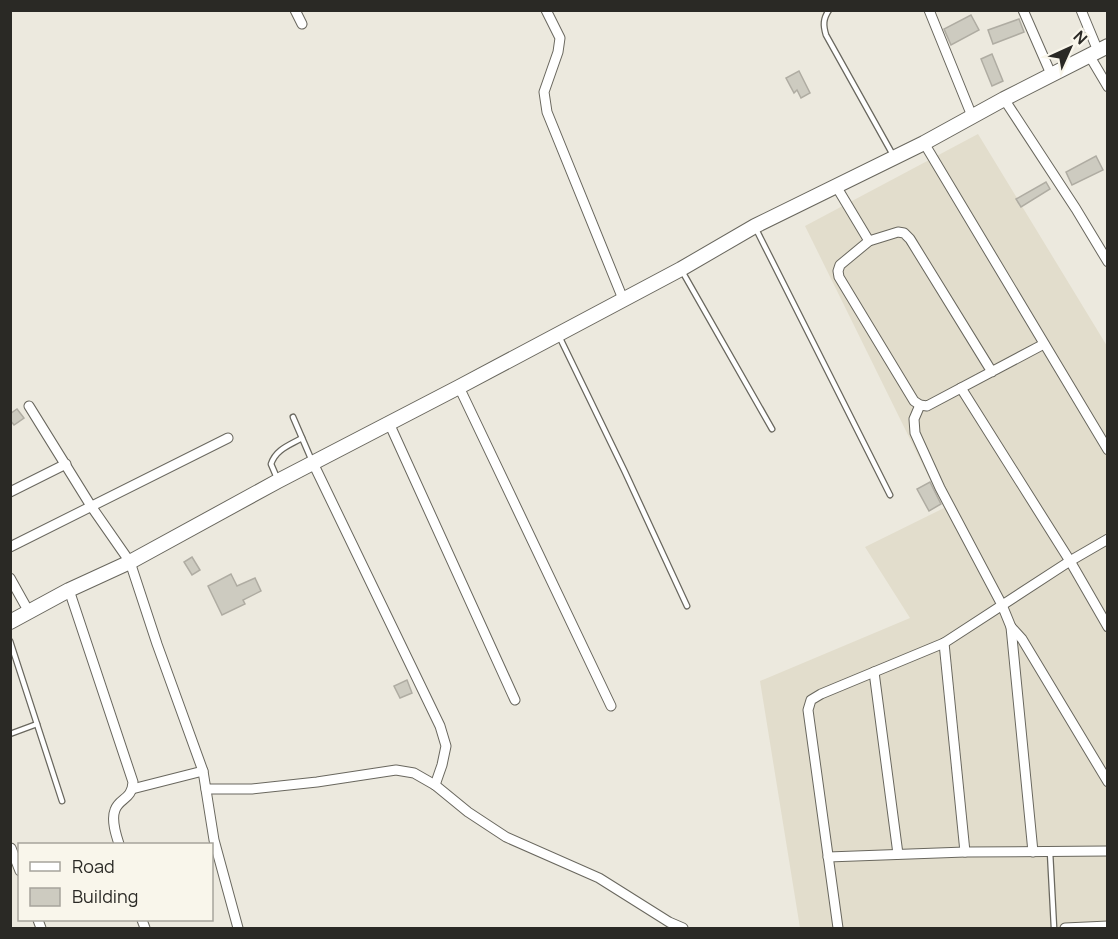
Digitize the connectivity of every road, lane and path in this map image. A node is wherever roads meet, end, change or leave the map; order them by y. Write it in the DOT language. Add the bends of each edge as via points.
graph roads {
  1 [pos="295,10"];
  2 [pos="546,10"];
  3 [pos="829,10"];
  4 [pos="929,10"];
  5 [pos="1023,10"];
  6 [pos="1081,10"];
  7 [pos="303,24"];
  8 [pos="1098,50"];
  9 [pos="1051,74"];
  10 [pos="1107,87"];
  11 [pos="1004,99"];
  12 [pos="972,116"];
  13 [pos="924,143"];
  14 [pos="894,158"];
  15 [pos="836,186"];
  16 [pos="755,226"];
  17 [pos="869,241"];
  18 [pos="1107,262"];
  19 [pos="681,268"];
  20 [pos="623,299"];
  21 [pos="558,334"];
  22 [pos="1044,344"];
  23 [pos="992,372"];
  24 [pos="459,387"];
  25 [pos="962,388"];
  26 [pos="920,405"];
  27 [pos="29,406"];
  28 [pos="293,417"];
  29 [pos="389,423"];
  30 [pos="772,429"];
  31 [pos="228,438"];
  32 [pos="302,438"];
  33 [pos="1107,450"];
  34 [pos="312,463"];
  35 [pos="66,464"];
  36 [pos="278,481"];
  37 [pos="10,492"];
  38 [pos="890,495"];
  39 [pos="91,506"];
  40 [pos="1107,539"];
  41 [pos="10,547"];
  42 [pos="1070,561"];
  43 [pos="130,562"];
  44 [pos="10,578"];
  45 [pos="69,590"];
  46 [pos="1002,605"];
  47 [pos="687,606"];
  48 [pos="29,612"];
  49 [pos="10,622"];
  50 [pos="1011,627"];
  51 [pos="1107,627"];
  52 [pos="10,641"];
  53 [pos="944,643"];
  54 [pos="874,672"];
  55 [pos="515,700"];
  56 [pos="611,706"];
  57 [pos="37,724"];
  58 [pos="10,734"];
  59 [pos="203,771"];
  60 [pos="1107,782"];
  61 [pos="435,785"];
  62 [pos="132,789"];
  63 [pos="206,789"];
  64 [pos="62,801"];
  65 [pos="119,843"];
  66 [pos="11,848"];
  67 [pos="1107,851"];
  68 [pos="965,852"];
  69 [pos="1033,852"];
  70 [pos="1050,852"];
  71 [pos="898,854"];
  72 [pos="828,857"];
  73 [pos="18,866"];
  74 [pos="1107,926"];
  75 [pos="238,928"];
  76 [pos="683,928"];
  77 [pos="838,928"];
  78 [pos="1054,928"];
  79 [pos="1065,928"];
  1 -- 7 [label="street"];
  2 -- 20 [label="street" via="560,38 544,92 547,112"];
  3 -- 14 [label="lane" via="824,18 826,35"];
  4 -- 12 [label="street"];
  5 -- 9 [label="street"];
  6 -- 8 [label="street"];
  8 -- 9 [label="street"];
  8 -- 10 [label="street"];
  9 -- 11 [label="street"];
  11 -- 12 [label="street"];
  11 -- 18 [label="street"];
  12 -- 13 [label="street"];
  13 -- 14 [label="street"];
  13 -- 22 [label="street"];
  14 -- 15 [label="street"];
  15 -- 16 [label="street"];
  15 -- 17 [label="street"];
  16 -- 19 [label="street"];
  16 -- 38 [label="lane"];
  17 -- 23 [label="street" via="898,232 910,239"];
  17 -- 26 [label="street" via="840,265 839,277"];
  19 -- 20 [label="street"];
  19 -- 30 [label="lane"];
  20 -- 21 [label="street"];
  21 -- 24 [label="street"];
  21 -- 47 [label="lane"];
  22 -- 23 [label="street"];
  22 -- 33 [label="street"];
  23 -- 25 [label="street"];
  24 -- 29 [label="street"];
  24 -- 56 [label="street"];
  25 -- 26 [label="street" via="927,406"];
  25 -- 42 [label="street"];
  26 -- 46 [label="street" via="914,419 915,433"];
  27 -- 35 [label="street"];
  28 -- 32 [label="lane"];
  29 -- 34 [label="street"];
  29 -- 55 [label="street"];
  31 -- 39 [label="street"];
  32 -- 34 [label="lane"];
  32 -- 36 [label="lane" via="274,456 271,464"];
  34 -- 36 [label="street"];
  34 -- 61 [label="street" via="440,726 446,746"];
  35 -- 37 [label="street"];
  35 -- 39 [label="street"];
  36 -- 43 [label="street"];
  39 -- 41 [label="street"];
  39 -- 43 [label="street"];
  40 -- 42 [label="street"];
  42 -- 46 [label="street"];
  42 -- 51 [label="street"];
  43 -- 45 [label="street"];
  43 -- 59 [label="street"];
  44 -- 48 [label="street"];
  45 -- 48 [label="street"];
  45 -- 62 [label="street" via="133,782"];
  46 -- 50 [label="street"];
  46 -- 53 [label="street"];
  48 -- 49 [label="street"];
  50 -- 60 [label="street" via="1022,639"];
  50 -- 69 [label="street"];
  52 -- 57 [label="lane"];
  53 -- 54 [label="street"];
  53 -- 68 [label="street"];
  54 -- 71 [label="street"];
  54 -- 72 [label="street" via="821,694 811,700 808,710"];
  57 -- 58 [label="lane"];
  57 -- 64 [label="lane"];
  59 -- 62 [label="street"];
  59 -- 63 [label="street"];
  61 -- 63 [label="street" via="414,773 396,770 252,789"];
  61 -- 76 [label="street" via="506,837 600,878"];
  62 -- 65 [label="street" via="115,807"];
  63 -- 75 [label="street" via="214,840"];
  66 -- 73 [label="street"];
  67 -- 70 [label="street"];
  68 -- 69 [label="street"];
  68 -- 71 [label="street"];
  69 -- 70 [label="street"];
  70 -- 78 [label="lane"];
  71 -- 72 [label="street"];
  72 -- 77 [label="street"];
  74 -- 79 [label="street"];
}
